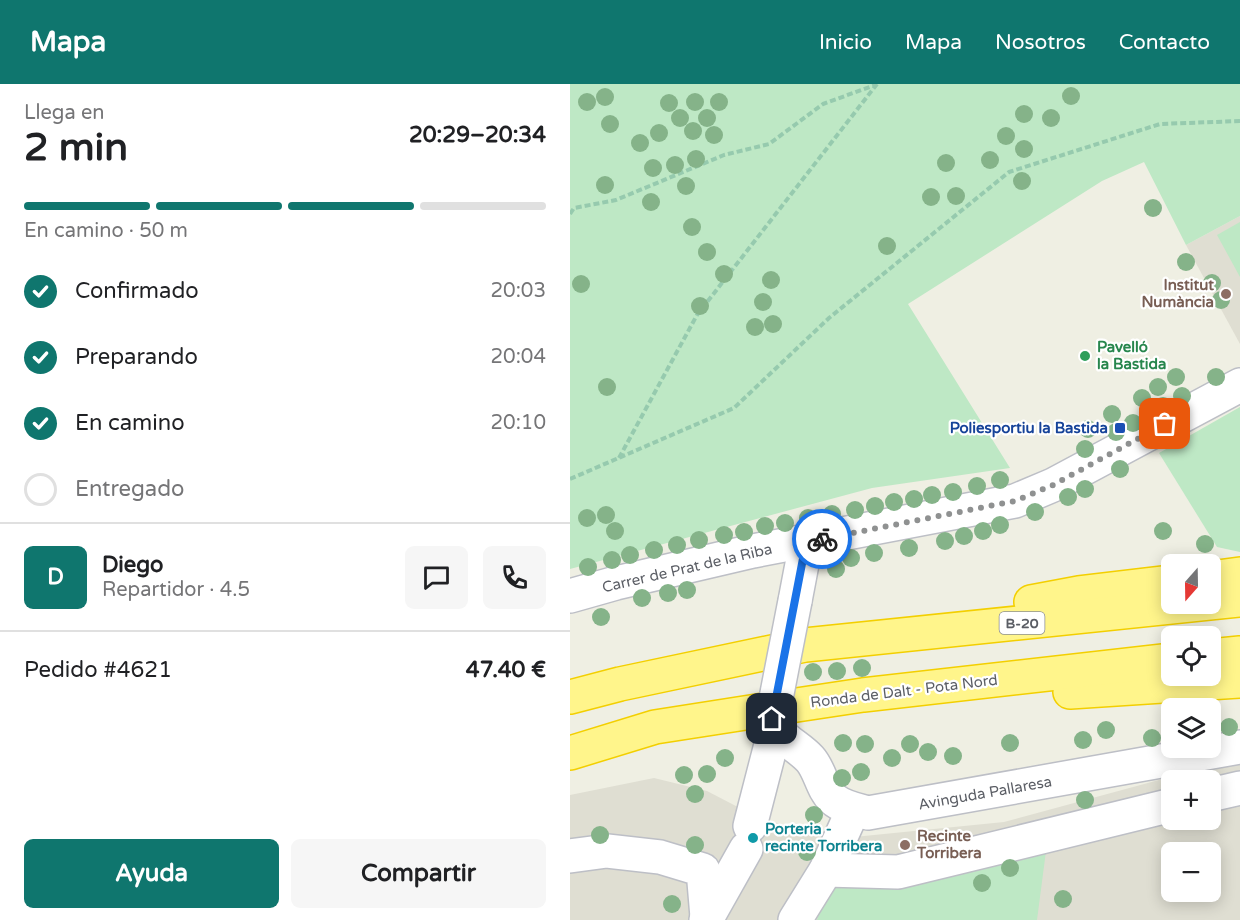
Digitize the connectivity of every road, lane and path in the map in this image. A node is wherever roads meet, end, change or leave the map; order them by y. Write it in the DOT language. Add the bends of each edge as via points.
graph roads {
  1 [pos="876,84"];
  2 [pos="1240,121"];
  3 [pos="570,214"];
  4 [pos="1240,385"];
  5 [pos="619,458"];
  6 [pos="570,479"];
  7 [pos="806,543"];
  8 [pos="1240,574"];
  9 [pos="1221,577"];
  10 [pos="1161,583"];
  11 [pos="570,596"];
  12 [pos="1240,600"];
  13 [pos="805,645"];
  14 [pos="1240,653"];
  15 [pos="1221,655"];
  16 [pos="1161,661"];
  17 [pos="1240,681"];
  18 [pos="570,698"];
  19 [pos="779,718"];
  20 [pos="1240,747"];
  21 [pos="570,753"];
  22 [pos="1240,788"];
  23 [pos="1221,792"];
  24 [pos="1161,808"];
  25 [pos="853,810"];
  26 [pos="570,856"];
  27 [pos="826,870"];
  28 [pos="709,919"];
  29 [pos="795,920"];
  1 -- 3 [label="path" via="824,104 769,144 724,155 616,200 574,208"];
  1 -- 5 [label="path" via="697,315"];
  2 -- 5 [label="path" via="1160,124 1009,172 829,318 734,408"];
  4 -- 7 [label="street, Carrer de Prat de la Riba" via="1053,485 1015,501"];
  5 -- 6 [label="path"];
  7 -- 11 [label="street, Carrer de Prat de la Riba" via="680,567"];
  7 -- 19 [label="street, bridge"];
  8 -- 9 [label="highway"];
  10 -- 13 [label="highway" via="1079,593"];
  12 -- 13 [label="highway, B-20"];
  13 -- 18 [label="highway, B-20" via="653,676"];
  14 -- 15 [label="highway"];
  16 -- 19 [label="highway, Ronda de Dalt - Pota Nord" via="863,695"];
  17 -- 19 [label="highway"];
  19 -- 21 [label="highway, Ronda de Dalt - Pota Nord" via="655,727"];
  19 -- 25 [label="street" via="786,741 810,759 833,799"];
  19 -- 28 [label="street" via="748,837"];
  20 -- 25 [label="street, Avinguda Pallaresa" via="868,813"];
  22 -- 23 [label="street"];
  24 -- 27 [label="street" via="898,872"];
  25 -- 27 [label="street"];
  26 -- 28 [label="street" via="607,851 660,857 703,870"];
  27 -- 29 [label="street"];
}
